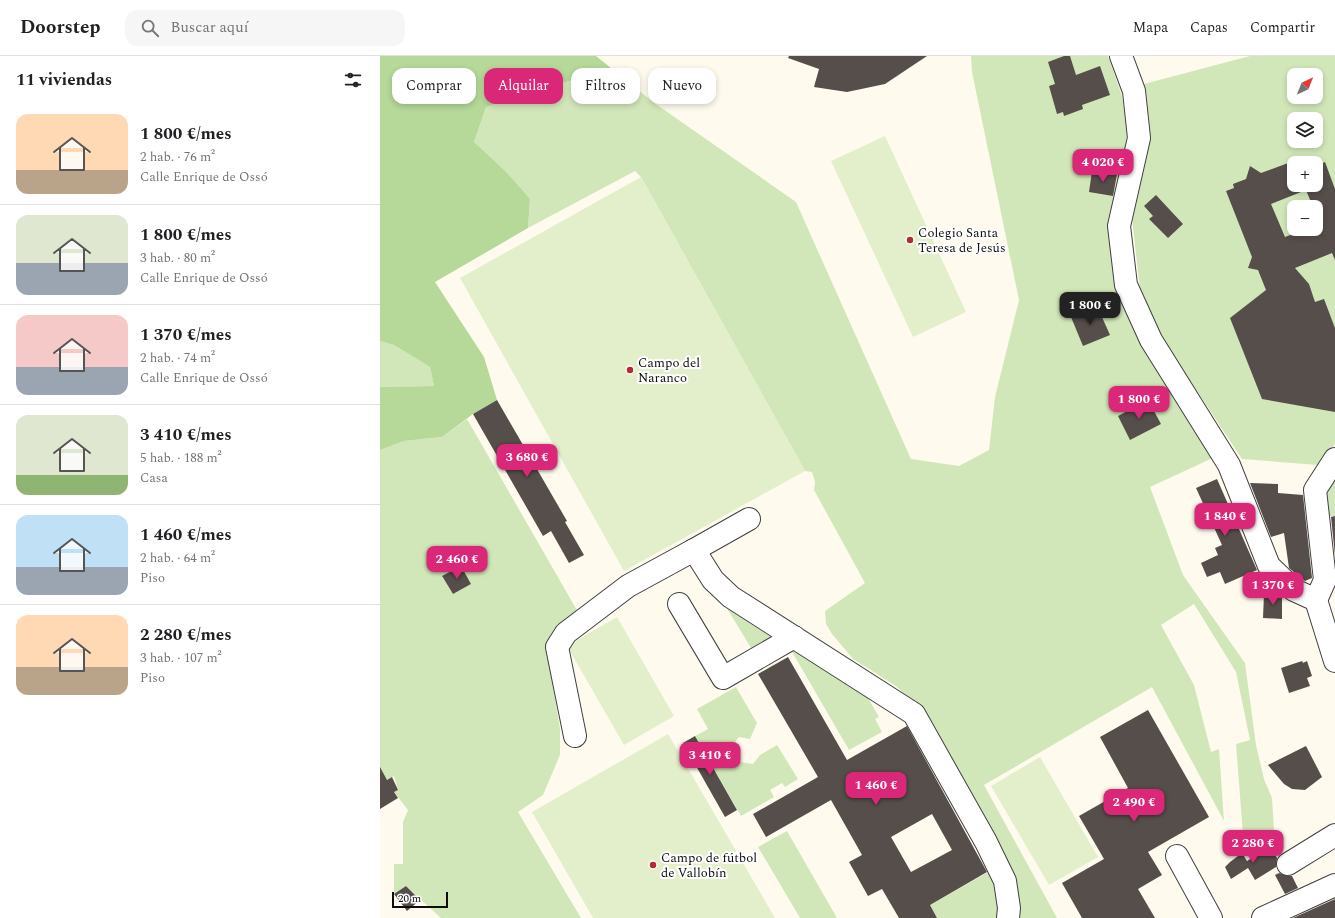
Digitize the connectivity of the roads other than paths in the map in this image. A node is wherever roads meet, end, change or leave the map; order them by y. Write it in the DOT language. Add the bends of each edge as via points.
graph roads {
  1 [pos="1121,56"];
  2 [pos="1335,459"];
  3 [pos="749,519"];
  4 [pos="694,550"];
  5 [pos="1316,600"];
  6 [pos="680,604"];
  7 [pos="794,637"];
  8 [pos="1335,661"];
  9 [pos="574,736"];
  10 [pos="1335,835"];
  11 [pos="1177,856"];
  12 [pos="1288,864"];
  13 [pos="1335,885"];
  14 [pos="1008,918"];
  15 [pos="1210,918"];
  16 [pos="1263,918"];
  1 -- 5 [label="street" via="1134,91 1139,138 1119,226 1126,285 1151,340 1229,465 1269,566 1294,590"];
  2 -- 5 [label="street" via="1315,490 1325,580"];
  3 -- 4 [label="street"];
  4 -- 7 [label="street" via="713,580 731,597"];
  4 -- 9 [label="street" via="628,586 566,633 557,647"];
  5 -- 8 [label="street"];
  6 -- 7 [label="street" via="723,678"];
  7 -- 14 [label="street" via="914,714 1005,881"];
  10 -- 12 [label="street"];
  11 -- 15 [label="street"];
  13 -- 16 [label="street"];
}
